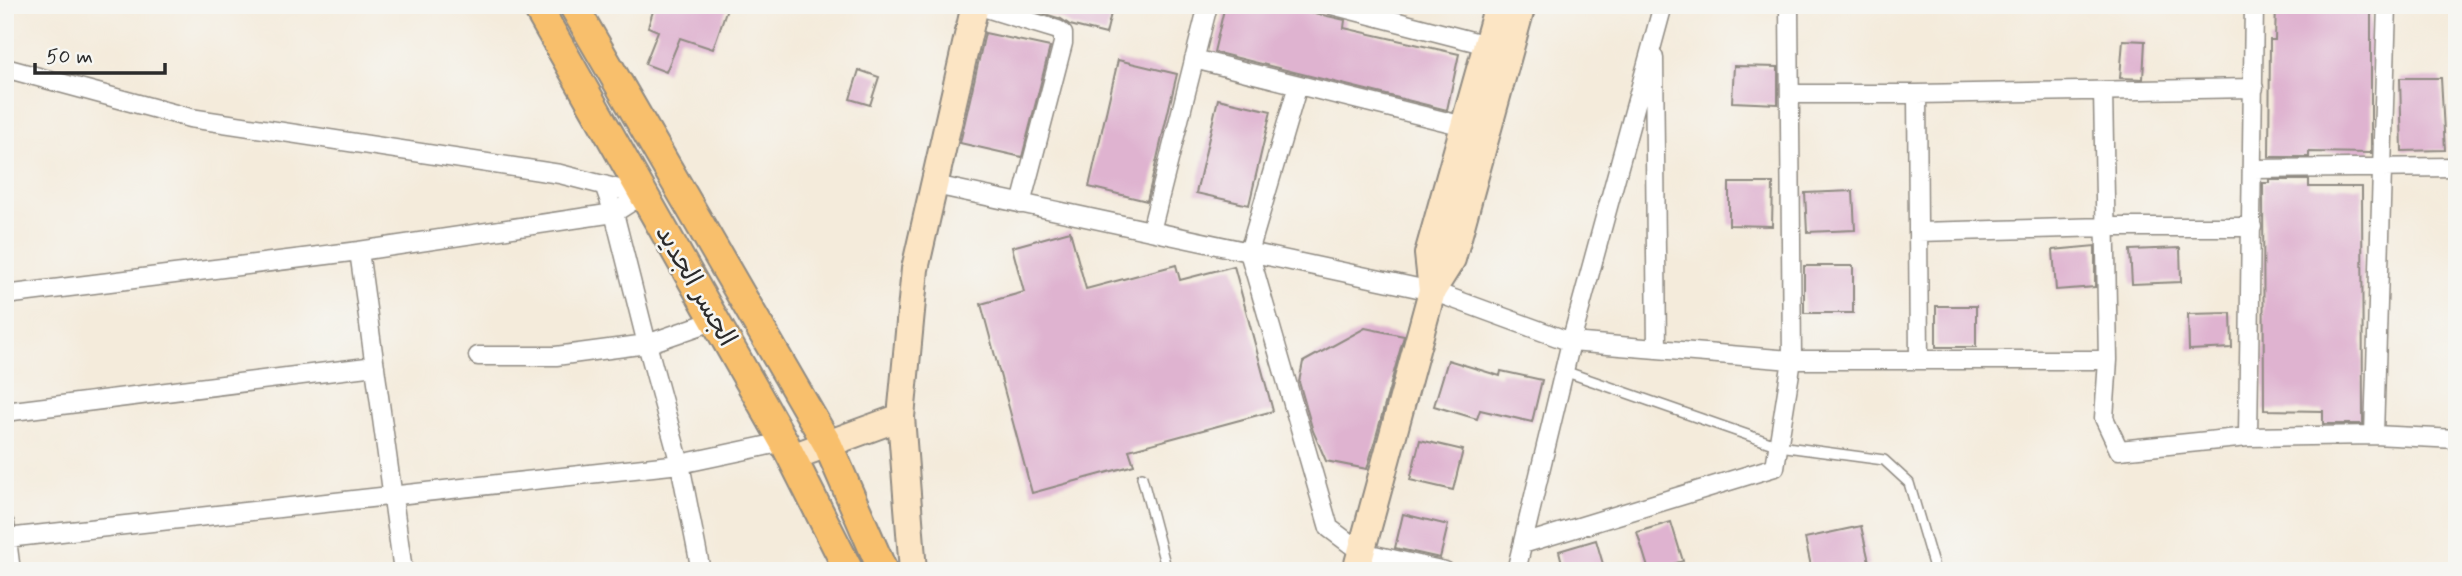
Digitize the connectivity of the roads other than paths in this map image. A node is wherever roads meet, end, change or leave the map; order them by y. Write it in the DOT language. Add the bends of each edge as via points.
graph roads {
  1 [pos="536,5"];
  2 [pos="573,5"];
  3 [pos="975,5"];
  4 [pos="1208,5"];
  5 [pos="1332,5"];
  6 [pos="1498,5"];
  7 [pos="1522,5"];
  8 [pos="1663,5"];
  9 [pos="1789,5"];
  10 [pos="2254,5"];
  11 [pos="2388,5"];
  12 [pos="1654,37"];
  13 [pos="1487,45"];
  14 [pos="1194,60"];
  15 [pos="5,68"];
  16 [pos="1298,85"];
  17 [pos="2254,88"];
  18 [pos="2103,90"];
  19 [pos="1790,94"];
  20 [pos="1917,94"];
  21 [pos="1464,126"];
  22 [pos="2383,167"];
  23 [pos="2457,167"];
  24 [pos="2253,169"];
  25 [pos="604,185"];
  26 [pos="935,185"];
  27 [pos="642,195"];
  28 [pos="1021,204"];
  29 [pos="614,213"];
  30 [pos="2106,227"];
  31 [pos="2252,227"];
  32 [pos="1151,231"];
  33 [pos="1918,232"];
  34 [pos="359,251"];
  35 [pos="1249,252"];
  36 [pos="1432,291"];
  37 [pos="5,295"];
  38 [pos="716,320"];
  39 [pos="1570,342"];
  40 [pos="647,344"];
  41 [pos="1657,349"];
  42 [pos="478,356"];
  43 [pos="1792,360"];
  44 [pos="1919,360"];
  45 [pos="2108,360"];
  46 [pos="375,366"];
  47 [pos="1564,371"];
  48 [pos="5,412"];
  49 [pos="901,416"];
  50 [pos="2374,435"];
  51 [pos="2248,437"];
  52 [pos="2457,439"];
  53 [pos="828,445"];
  54 [pos="1779,446"];
  55 [pos="788,449"];
  56 [pos="680,464"];
  57 [pos="1142,477"];
  58 [pos="393,495"];
  59 [pos="6,531"];
  60 [pos="1523,544"];
  61 [pos="1358,562"];
  62 [pos="11,571"];
  63 [pos="403,571"];
  64 [pos="701,571"];
  65 [pos="849,571"];
  66 [pos="883,571"];
  67 [pos="914,571"];
  68 [pos="1167,571"];
  69 [pos="1445,571"];
  70 [pos="1516,571"];
  71 [pos="1935,571"];
  1 -- 27 [label="main road, الجسر الجديد"];
  2 -- 53 [label="main road, الجسر الجديد"];
  3 -- 26 [label="street"];
  3 -- 28 [label="street" via="1063,34"];
  4 -- 14 [label="street"];
  5 -- 13 [label="street"];
  6 -- 13 [label="street"];
  7 -- 36 [label="street" via="1452,259"];
  8 -- 12 [label="street"];
  9 -- 19 [label="street"];
  10 -- 17 [label="street"];
  11 -- 22 [label="street"];
  12 -- 39 [label="street"];
  12 -- 41 [label="street"];
  13 -- 21 [label="street"];
  14 -- 16 [label="street"];
  14 -- 32 [label="street"];
  15 -- 25 [label="street" via="190,118 561,174"];
  16 -- 21 [label="street"];
  16 -- 35 [label="street"];
  17 -- 18 [label="street"];
  17 -- 24 [label="street"];
  18 -- 20 [label="street"];
  18 -- 30 [label="street"];
  19 -- 20 [label="street"];
  19 -- 43 [label="street"];
  20 -- 33 [label="street"];
  21 -- 36 [label="street" via="1428,254"];
  22 -- 23 [label="street"];
  22 -- 24 [label="street"];
  22 -- 50 [label="street"];
  24 -- 31 [label="street"];
  25 -- 27 [label="street"];
  25 -- 29 [label="street"];
  26 -- 28 [label="street"];
  26 -- 49 [label="street" via="915,269"];
  27 -- 29 [label="street"];
  27 -- 38 [label="main road, الجسر الجديد"];
  28 -- 32 [label="street"];
  29 -- 34 [label="street"];
  29 -- 40 [label="street"];
  30 -- 31 [label="street"];
  30 -- 33 [label="street"];
  30 -- 45 [label="street"];
  31 -- 51 [label="street"];
  32 -- 35 [label="street"];
  33 -- 44 [label="street"];
  34 -- 37 [label="street"];
  34 -- 46 [label="street"];
  35 -- 36 [label="street"];
  35 -- 61 [label="street" via="1329,528"];
  36 -- 39 [label="street"];
  36 -- 61 [label="street"];
  38 -- 40 [label="street"];
  38 -- 55 [label="main road, الجسر الجديد"];
  39 -- 41 [label="street"];
  39 -- 47 [label="street"];
  40 -- 42 [label="street" via="556,356"];
  40 -- 56 [label="street"];
  41 -- 43 [label="street"];
  43 -- 44 [label="street"];
  43 -- 54 [label="street"];
  44 -- 45 [label="street"];
  45 -- 51 [label="street" via="2104,418 2119,450"];
  46 -- 48 [label="street"];
  46 -- 58 [label="street"];
  47 -- 54 [label="lane"];
  47 -- 60 [label="street"];
  49 -- 53 [label="street"];
  49 -- 67 [label="street"];
  50 -- 51 [label="street"];
  50 -- 52 [label="street"];
  53 -- 55 [label="street"];
  53 -- 66 [label="main road, الجسر الجديد"];
  54 -- 60 [label="street" via="1776,467"];
  54 -- 71 [label="lane" via="1884,460 1909,483"];
  55 -- 56 [label="street"];
  55 -- 65 [label="main road, الجسر الجديد"];
  56 -- 58 [label="street"];
  56 -- 64 [label="street"];
  57 -- 68 [label="lane"];
  58 -- 59 [label="street"];
  58 -- 63 [label="street"];
  59 -- 62 [label="street"];
  60 -- 70 [label="street"];
  61 -- 69 [label="street"];
}
